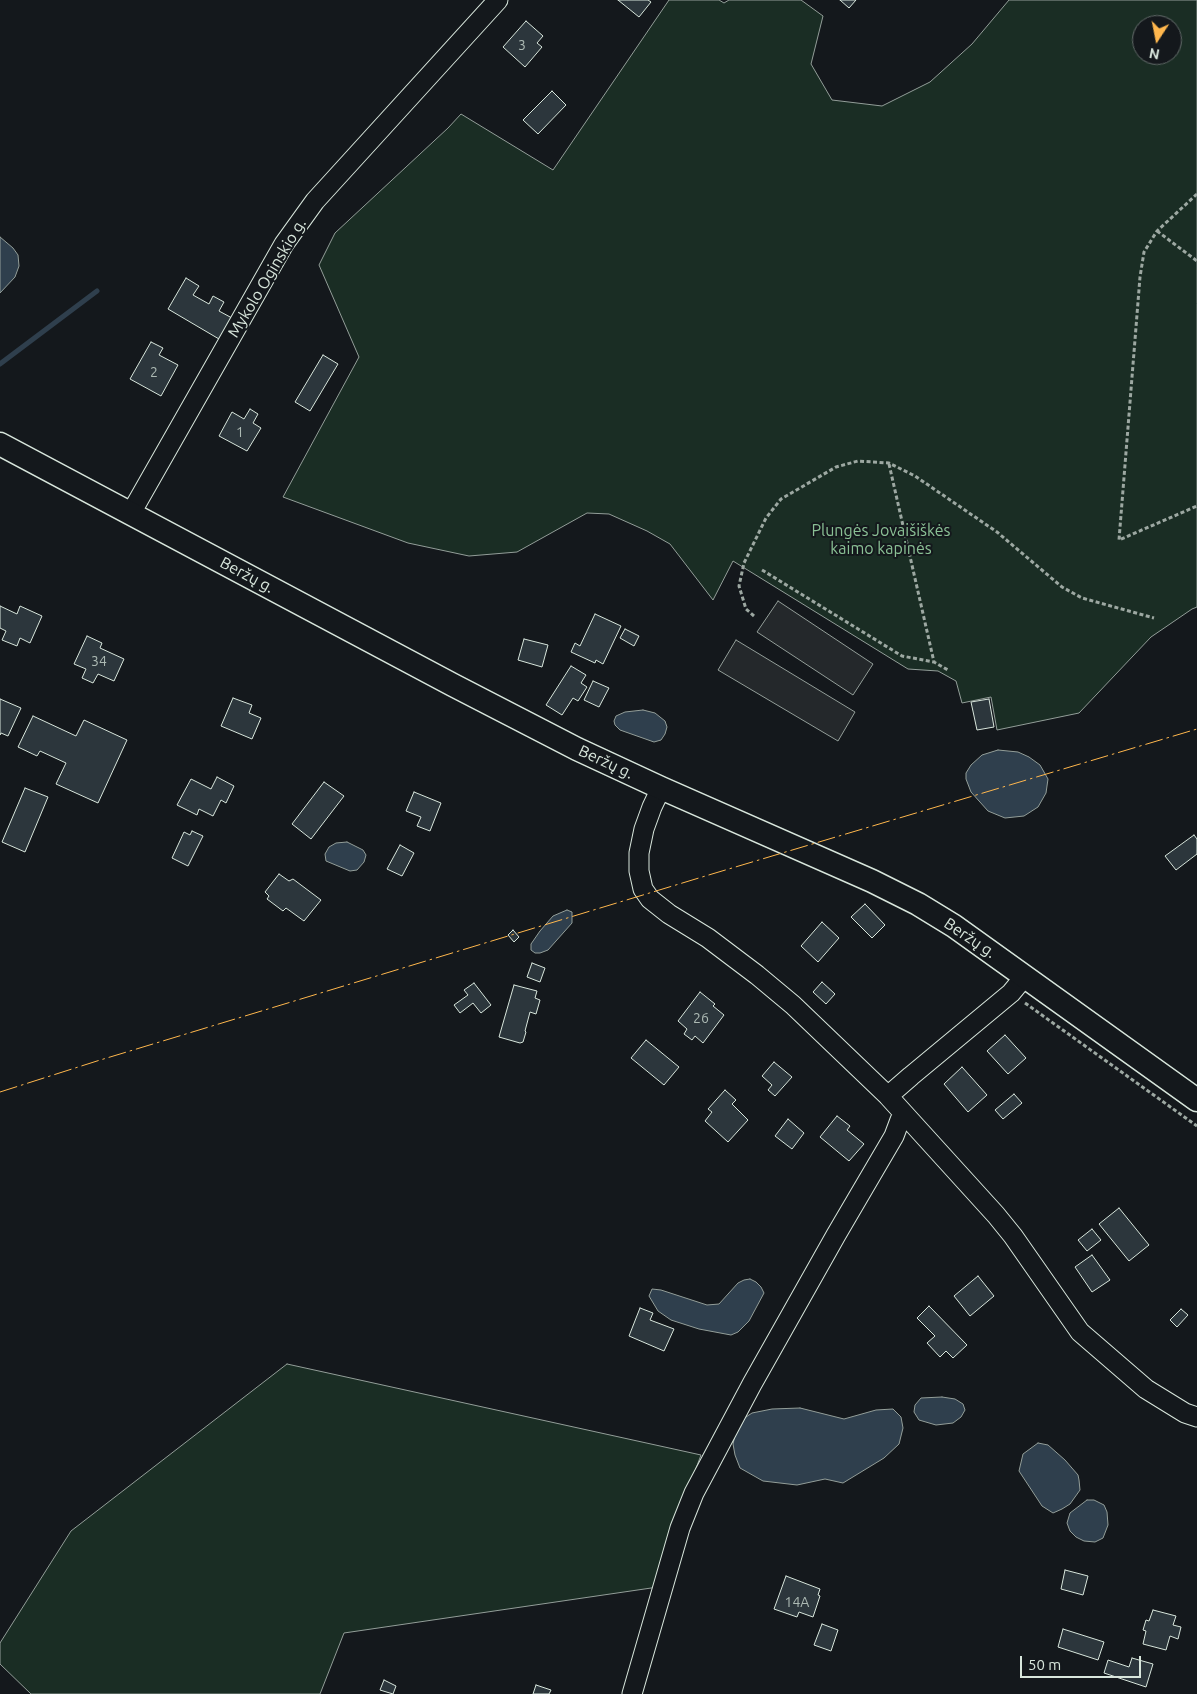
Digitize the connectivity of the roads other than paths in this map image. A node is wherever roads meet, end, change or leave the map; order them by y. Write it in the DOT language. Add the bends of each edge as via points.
graph roads {
  1 [pos="498,0"];
  2 [pos="0,444"];
  3 [pos="131,513"];
  4 [pos="661,788"];
  5 [pos="1018,985"];
  6 [pos="888,1096"];
  7 [pos="1197,1100"];
  8 [pos="904,1114"];
  9 [pos="1197,1417"];
  10 [pos="632,1694"];
  1 -- 3 [label="street, Mykolo Oginskio g." via="315,201 284,244"];
  2 -- 3 [label="main road, Beržų g."];
  3 -- 4 [label="main road, Beržų g." via="454,685"];
  4 -- 5 [label="main road, Beržų g." via="903,896 954,926"];
  4 -- 6 [label="street" via="646,822 639,853 643,889 650,899 708,938 793,1005"];
  5 -- 6 [label="street"];
  5 -- 7 [label="main road, Beržų g."];
  6 -- 8 [label="street"];
  8 -- 9 [label="street" via="1013,1236 1080,1332 1146,1389"];
  8 -- 10 [label="street" via="694,1493 680,1528"];
}
